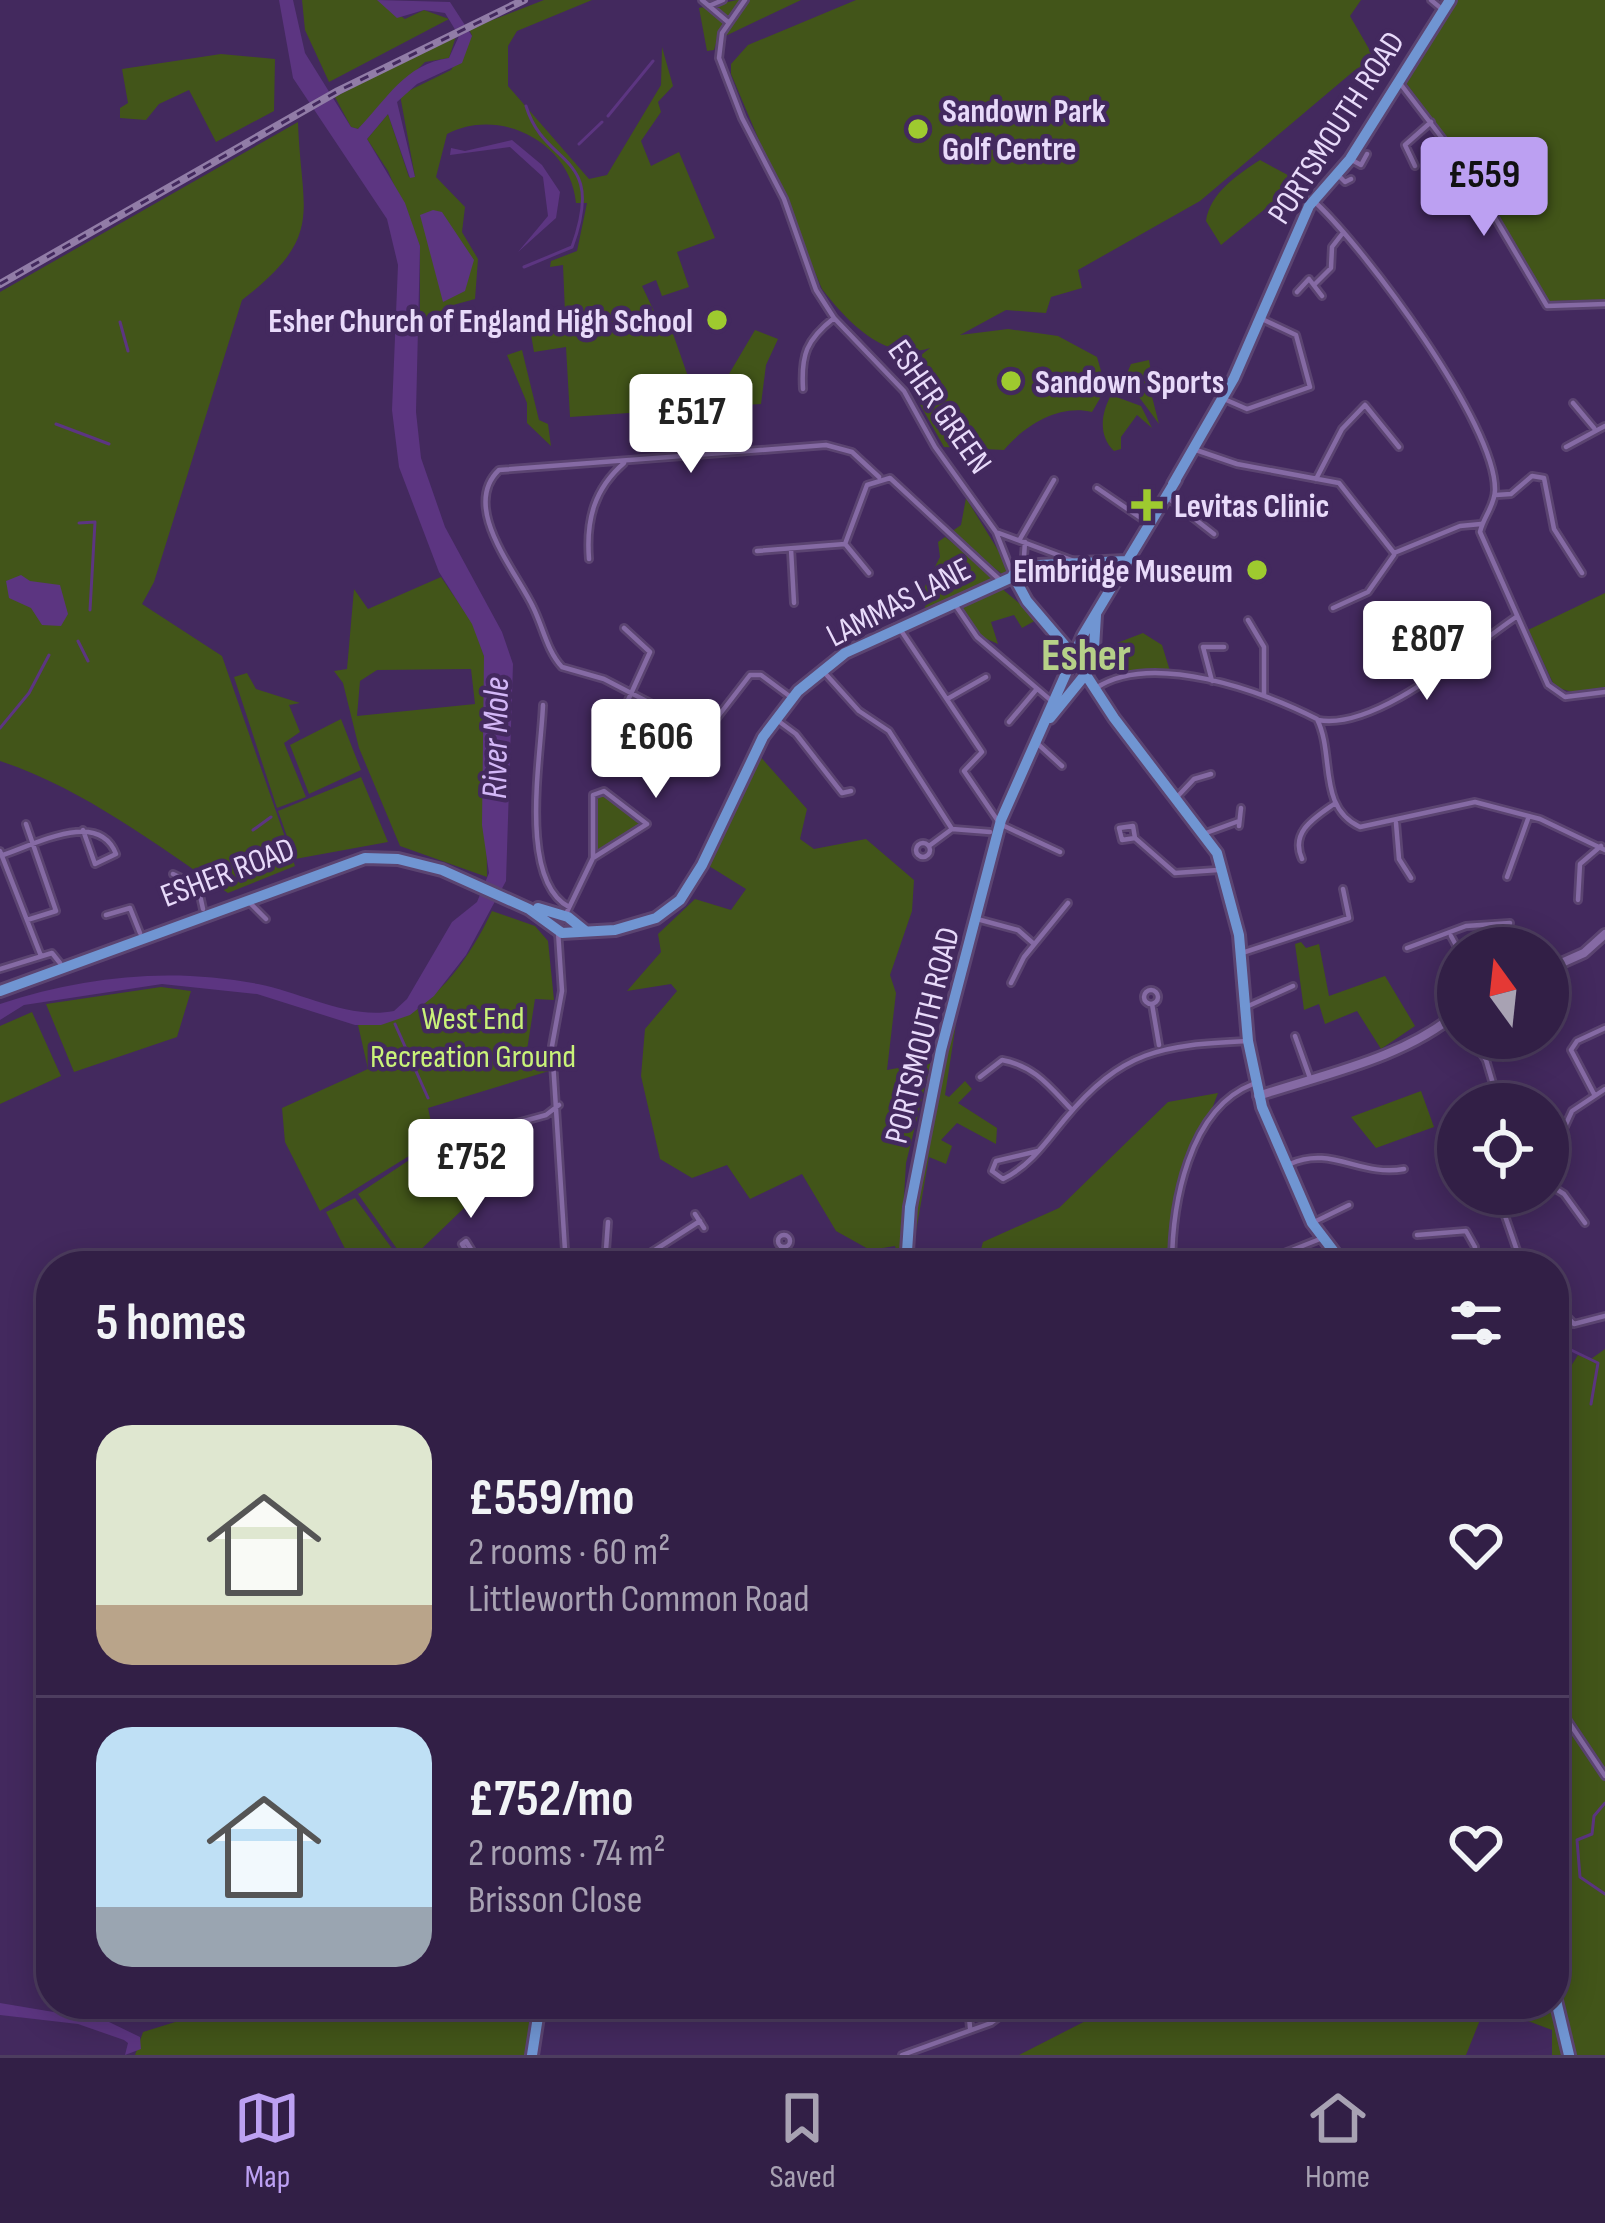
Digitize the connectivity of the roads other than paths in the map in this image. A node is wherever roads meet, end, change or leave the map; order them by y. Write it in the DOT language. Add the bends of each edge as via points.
graph roads {
  1 [pos="703,0"];
  2 [pos="723,0"];
  3 [pos="745,0"];
  4 [pos="1431,0"];
  5 [pos="1447,5"];
  6 [pos="709,6"];
  7 [pos="728,22"];
  8 [pos="1400,82"];
  9 [pos="1431,122"];
  10 [pos="1367,154"];
  11 [pos="1415,160"];
  12 [pos="1356,162"];
  13 [pos="1369,170"];
  14 [pos="1337,174"];
  15 [pos="1351,178"];
  16 [pos="1313,200"];
  17 [pos="1344,232"];
  18 [pos="1315,284"];
  19 [pos="1297,292"];
  20 [pos="1322,296"];
  21 [pos="1605,304"];
  22 [pos="834,318"];
  23 [pos="1260,318"];
  24 [pos="803,389"];
  25 [pos="1224,399"];
  26 [pos="1573,402"];
  27 [pos="1605,426"];
  28 [pos="1594,428"];
  29 [pos="1399,447"];
  30 [pos="1566,447"];
  31 [pos="1196,450"];
  32 [pos="627,460"];
  33 [pos="866,471"];
  34 [pos="879,478"];
  35 [pos="1316,479"];
  36 [pos="1054,480"];
  37 [pos="866,485"];
  38 [pos="1097,488"];
  39 [pos="1495,494"];
  40 [pos="1166,497"];
  41 [pos="1481,524"];
  42 [pos="1146,528"];
  43 [pos="996,532"];
  44 [pos="1214,534"];
  45 [pos="1023,540"];
  46 [pos="845,544"];
  47 [pos="791,549"];
  48 [pos="757,550"];
  49 [pos="1394,553"];
  50 [pos="589,560"];
  51 [pos="1075,561"];
  52 [pos="1123,566"];
  53 [pos="1578,571"];
  54 [pos="869,573"];
  55 [pos="1012,576"];
  56 [pos="953,601"];
  57 [pos="794,603"];
  58 [pos="1337,604"];
  59 [pos="1096,610"];
  60 [pos="1516,617"];
  61 [pos="1248,620"];
  62 [pos="898,626"];
  63 [pos="624,628"];
  64 [pos="1224,647"];
  65 [pos="1073,655"];
  66 [pos="1090,669"];
  67 [pos="823,670"];
  68 [pos="986,677"];
  69 [pos="1212,681"];
  70 [pos="1098,687"];
  71 [pos="1036,689"];
  72 [pos="632,692"];
  73 [pos="1605,692"];
  74 [pos="1264,694"];
  75 [pos="792,698"];
  76 [pos="947,700"];
  77 [pos="1054,703"];
  78 [pos="543,705"];
  79 [pos="776,719"];
  80 [pos="1047,719"];
  81 [pos="1317,719"];
  82 [pos="1009,722"];
  83 [pos="1331,722"];
  84 [pos="1323,731"];
  85 [pos="632,733"];
  86 [pos="1034,742"];
  87 [pos="1063,766"];
  88 [pos="1211,774"];
  89 [pos="851,791"];
  90 [pos="1177,797"];
  91 [pos="1336,803"];
  92 [pos="1241,808"];
  93 [pos="1529,816"];
  94 [pos="1395,822"];
  95 [pos="26,824"];
  96 [pos="997,825"];
  97 [pos="82,830"];
  98 [pos="952,830"];
  99 [pos="1205,834"];
  100 [pos="1136,838"];
  101 [pos="34,845"];
  102 [pos="928,846"];
  103 [pos="1603,848"];
  104 [pos="1060,851"];
  105 [pos="2,853"];
  106 [pos="593,858"];
  107 [pos="1301,859"];
  108 [pos="1224,868"];
  109 [pos="1412,872"];
  110 [pos="173,874"];
  111 [pos="1507,877"];
  112 [pos="475,881"];
  113 [pos="1343,889"];
  114 [pos="247,898"];
  115 [pos="1578,900"];
  116 [pos="1068,903"];
  117 [pos="203,909"];
  118 [pos="106,915"];
  119 [pos="266,919"];
  120 [pos="977,919"];
  121 [pos="27,920"];
  122 [pos="1510,922"];
  123 [pos="563,926"];
  124 [pos="1464,927"];
  125 [pos="140,933"];
  126 [pos="1605,934"];
  127 [pos="1437,939"];
  128 [pos="1034,944"];
  129 [pos="1407,948"];
  130 [pos="1242,953"];
  131 [pos="41,956"];
  132 [pos="1569,960"];
  133 [pos="60,963"];
  134 [pos="0,969"];
  135 [pos="1011,983"];
  136 [pos="1293,986"];
  137 [pos="0,988"];
  138 [pos="1152,1004"];
  139 [pos="1246,1007"];
  140 [pos="1437,1028"];
  141 [pos="1605,1028"];
  142 [pos="1295,1036"];
  143 [pos="1248,1041"];
  144 [pos="1160,1048"];
  145 [pos="980,1077"];
  146 [pos="1310,1078"];
  147 [pos="1605,1089"];
  148 [pos="1257,1090"];
  149 [pos="1594,1094"];
  150 [pos="559,1105"];
  151 [pos="1072,1110"];
  152 [pos="546,1115"];
  153 [pos="1569,1118"];
  154 [pos="561,1123"];
  155 [pos="469,1136"];
  156 [pos="1038,1151"];
  157 [pos="1286,1166"];
  158 [pos="1404,1169"];
  159 [pos="1569,1201"];
  160 [pos="1349,1205"];
  161 [pos="1505,1215"];
  162 [pos="700,1221"];
  163 [pos="608,1222"];
  164 [pos="1585,1222"];
  165 [pos="1312,1223"];
  166 [pos="1417,1235"];
  167 [pos="1321,1238"];
  168 [pos="782,1246"];
  169 [pos="565,1251"];
  170 [pos="607,1251"];
  171 [pos="653,1251"];
  172 [pos="779,1251"];
  173 [pos="907,1251"];
  174 [pos="1173,1251"];
  175 [pos="1288,1251"];
  176 [pos="1332,1251"];
  177 [pos="1474,1251"];
  178 [pos="1517,1251"];
  179 [pos="1605,1316"];
  180 [pos="1569,1317"];
  181 [pos="1569,1722"];
  182 [pos="1605,1776"];
  183 [pos="538,2019"];
  184 [pos="969,2019"];
  185 [pos="1001,2019"];
  186 [pos="1560,2019"];
  187 [pos="970,2031"];
  188 [pos="532,2055"];
  189 [pos="902,2055"];
  190 [pos="1569,2055"];
  1 -- 6 [label="street"];
  2 -- 6 [label="street"];
  3 -- 7 [label="street"];
  4 -- 5 [label="street"];
  5 -- 8 [label="main road, PORTSMOUTH ROAD"];
  6 -- 7 [label="street"];
  7 -- 22 [label="street, ESHER GREEN" via="721,68"];
  8 -- 9 [label="street"];
  8 -- 12 [label="main road, PORTSMOUTH ROAD"];
  9 -- 11 [label="street" via="1407,140"];
  9 -- 21 [label="street" via="1547,306"];
  10 -- 12 [label="street"];
  12 -- 13 [label="street"];
  12 -- 14 [label="main road, PORTSMOUTH ROAD"];
  14 -- 15 [label="street"];
  14 -- 16 [label="main road, PORTSMOUTH ROAD"];
  16 -- 17 [label="street"];
  16 -- 23 [label="main road, PORTSMOUTH ROAD"];
  17 -- 18 [label="street" via="1334,242 1330,275"];
  17 -- 39 [label="street" via="1477,425"];
  18 -- 19 [label="street" via="1306,278"];
  18 -- 20 [label="street"];
  22 -- 24 [label="street" via="802,356"];
  22 -- 43 [label="street, ESHER GREEN" via="897,380"];
  23 -- 25 [label="main road, PORTSMOUTH ROAD"];
  23 -- 25 [label="street" via="1296,335 1310,387 1252,408"];
  25 -- 31 [label="main road, PORTSMOUTH ROAD"];
  26 -- 28 [label="street"];
  27 -- 28 [label="street"];
  28 -- 30 [label="street"];
  29 -- 35 [label="street" via="1365,405"];
  31 -- 35 [label="street"];
  31 -- 40 [label="main road, PORTSMOUTH ROAD"];
  32 -- 33 [label="street" via="826,446 851,452"];
  32 -- 50 [label="street" via="601,483"];
  32 -- 72 [label="street" via="499,470 486,488 486,506 502,556 556,660"];
  33 -- 34 [label="street"];
  33 -- 37 [label="street"];
  34 -- 37 [label="street"];
  34 -- 55 [label="street" via="898,484 944,533"];
  35 -- 49 [label="street" via="1342,485"];
  36 -- 45 [label="street"];
  37 -- 46 [label="street"];
  38 -- 42 [label="street"];
  39 -- 41 [label="street"];
  39 -- 53 [label="street" via="1544,478 1554,529"];
  40 -- 42 [label="main road, PORTSMOUTH ROAD"];
  40 -- 44 [label="street"];
  41 -- 49 [label="street"];
  41 -- 60 [label="street"];
  42 -- 52 [label="main road, PORTSMOUTH ROAD"];
  43 -- 45 [label="street"];
  43 -- 55 [label="street, ESHER GREEN"];
  45 -- 51 [label="street"];
  45 -- 55 [label="street"];
  46 -- 47 [label="street"];
  46 -- 54 [label="street"];
  47 -- 48 [label="street"];
  47 -- 57 [label="street"];
  49 -- 58 [label="street" via="1368,592"];
  51 -- 52 [label="main road"];
  51 -- 55 [label="main road"];
  52 -- 59 [label="main road, PORTSMOUTH ROAD"];
  55 -- 56 [label="main road, LAMMAS LANE"];
  55 -- 65 [label="main road"];
  56 -- 62 [label="main road, LAMMAS LANE"];
  56 -- 71 [label="street" via="977,637"];
  59 -- 65 [label="main road, PORTSMOUTH ROAD"];
  59 -- 66 [label="main road"];
  60 -- 73 [label="street" via="1555,693"];
  60 -- 83 [label="street" via="1405,693"];
  61 -- 74 [label="street" via="1264,647"];
  62 -- 67 [label="main road, LAMMAS LANE"];
  62 -- 76 [label="street"];
  63 -- 72 [label="street" via="650,652"];
  64 -- 69 [label="street" via="1202,645"];
  65 -- 66 [label="main road"];
  65 -- 77 [label="main road, PORTSMOUTH ROAD"];
  66 -- 70 [label="main road"];
  66 -- 80 [label="main road"];
  67 -- 75 [label="main road, LAMMAS LANE"];
  67 -- 98 [label="street" via="859,712 889,731"];
  68 -- 76 [label="street"];
  69 -- 70 [label="street" via="1114,678"];
  69 -- 74 [label="street"];
  70 -- 90 [label="main road"];
  71 -- 77 [label="street"];
  71 -- 82 [label="street"];
  72 -- 75 [label="street" via="706,731 750,675"];
  72 -- 85 [label="street" via="623,718"];
  74 -- 81 [label="street"];
  75 -- 79 [label="main road, LAMMAS LANE"];
  76 -- 96 [label="street" via="982,752 964,771"];
  77 -- 80 [label="main road, PORTSMOUTH ROAD"];
  78 -- 123 [label="street" via="538,862"];
  79 -- 89 [label="street" via="842,793"];
  79 -- 123 [label="main road, LAMMAS LANE" via="680,900 637,924"];
  80 -- 86 [label="main road, PORTSMOUTH ROAD"];
  81 -- 83 [label="street"];
  81 -- 84 [label="street"];
  83 -- 84 [label="street"];
  84 -- 91 [label="street"];
  86 -- 87 [label="street"];
  86 -- 96 [label="main road, PORTSMOUTH ROAD"];
  88 -- 90 [label="street"];
  90 -- 99 [label="main road"];
  91 -- 94 [label="street" via="1360,827"];
  91 -- 107 [label="street" via="1302,830"];
  92 -- 99 [label="street" via="1239,823"];
  93 -- 94 [label="street" via="1475,802"];
  93 -- 103 [label="street"];
  93 -- 111 [label="street"];
  94 -- 109 [label="street" via="1399,859"];
  95 -- 101 [label="street"];
  96 -- 98 [label="street"];
  96 -- 104 [label="street"];
  96 -- 120 [label="main road, PORTSMOUTH ROAD"];
  97 -- 97 [label="street" via="97,866 116,854 100,835"];
  97 -- 101 [label="street"];
  98 -- 102 [label="street"];
  99 -- 108 [label="main road"];
  100 -- 108 [label="street" via="1174,873"];
  101 -- 105 [label="street"];
  101 -- 121 [label="street" via="56,911"];
  103 -- 115 [label="street" via="1580,864"];
  105 -- 121 [label="street"];
  106 -- 106 [label="street" via="648,821 604,791 593,795"];
  106 -- 123 [label="street"];
  108 -- 130 [label="main road"];
  110 -- 117 [label="street" via="198,886"];
  112 -- 114 [label="main road, ESHER ROAD" via="373,857"];
  112 -- 117 [label="main road, ESHER ROAD" via="414,856 366,852"];
  112 -- 123 [label="main road, LAMMAS LANE"];
  113 -- 130 [label="street" via="1349,918"];
  114 -- 119 [label="street"];
  114 -- 137 [label="main road, ESHER ROAD"];
  116 -- 128 [label="street"];
  117 -- 125 [label="main road, ESHER ROAD"];
  118 -- 125 [label="street" via="130,908"];
  120 -- 128 [label="street"];
  120 -- 173 [label="main road, PORTSMOUTH ROAD" via="941,1049"];
  121 -- 131 [label="street"];
  122 -- 124 [label="street"];
  123 -- 150 [label="street" via="552,1046"];
  125 -- 133 [label="main road, ESHER ROAD"];
  126 -- 132 [label="street"];
  127 -- 129 [label="street"];
  128 -- 135 [label="street"];
  130 -- 139 [label="main road"];
  131 -- 133 [label="street" via="54,953"];
  131 -- 134 [label="street"];
  133 -- 137 [label="main road, ESHER ROAD"];
  136 -- 139 [label="street"];
  138 -- 144 [label="street"];
  139 -- 143 [label="main road"];
  140 -- 146 [label="street"];
  141 -- 149 [label="street" via="1571,1050"];
  142 -- 146 [label="street"];
  143 -- 144 [label="street"];
  143 -- 148 [label="main road"];
  144 -- 151 [label="street" via="1119,1065"];
  145 -- 151 [label="street" via="1010,1061 1034,1070"];
  146 -- 148 [label="street"];
  147 -- 149 [label="street"];
  148 -- 157 [label="main road"];
  148 -- 174 [label="street" via="1223,1101 1203,1130 1177,1208"];
  149 -- 153 [label="street"];
  150 -- 152 [label="street"];
  150 -- 154 [label="street"];
  151 -- 156 [label="street"];
  152 -- 154 [label="street"];
  152 -- 155 [label="street"];
  154 -- 169 [label="street"];
  156 -- 156 [label="street" via="1003,1179 992,1171 997,1161"];
  157 -- 158 [label="street" via="1323,1154 1372,1173"];
  157 -- 165 [label="main road"];
  159 -- 164 [label="street"];
  160 -- 165 [label="street"];
  161 -- 178 [label="street"];
  162 -- 171 [label="street"];
  163 -- 170 [label="street"];
  165 -- 167 [label="main road"];
  166 -- 177 [label="street" via="1466,1231"];
  167 -- 175 [label="street"];
  167 -- 176 [label="main road"];
  168 -- 172 [label="street"];
  179 -- 180 [label="street" via="1574,1324"];
  181 -- 182 [label="street"];
  183 -- 188 [label="main road"];
  184 -- 187 [label="street"];
  185 -- 187 [label="street"];
  186 -- 190 [label="main road"];
  187 -- 189 [label="street"];
}
